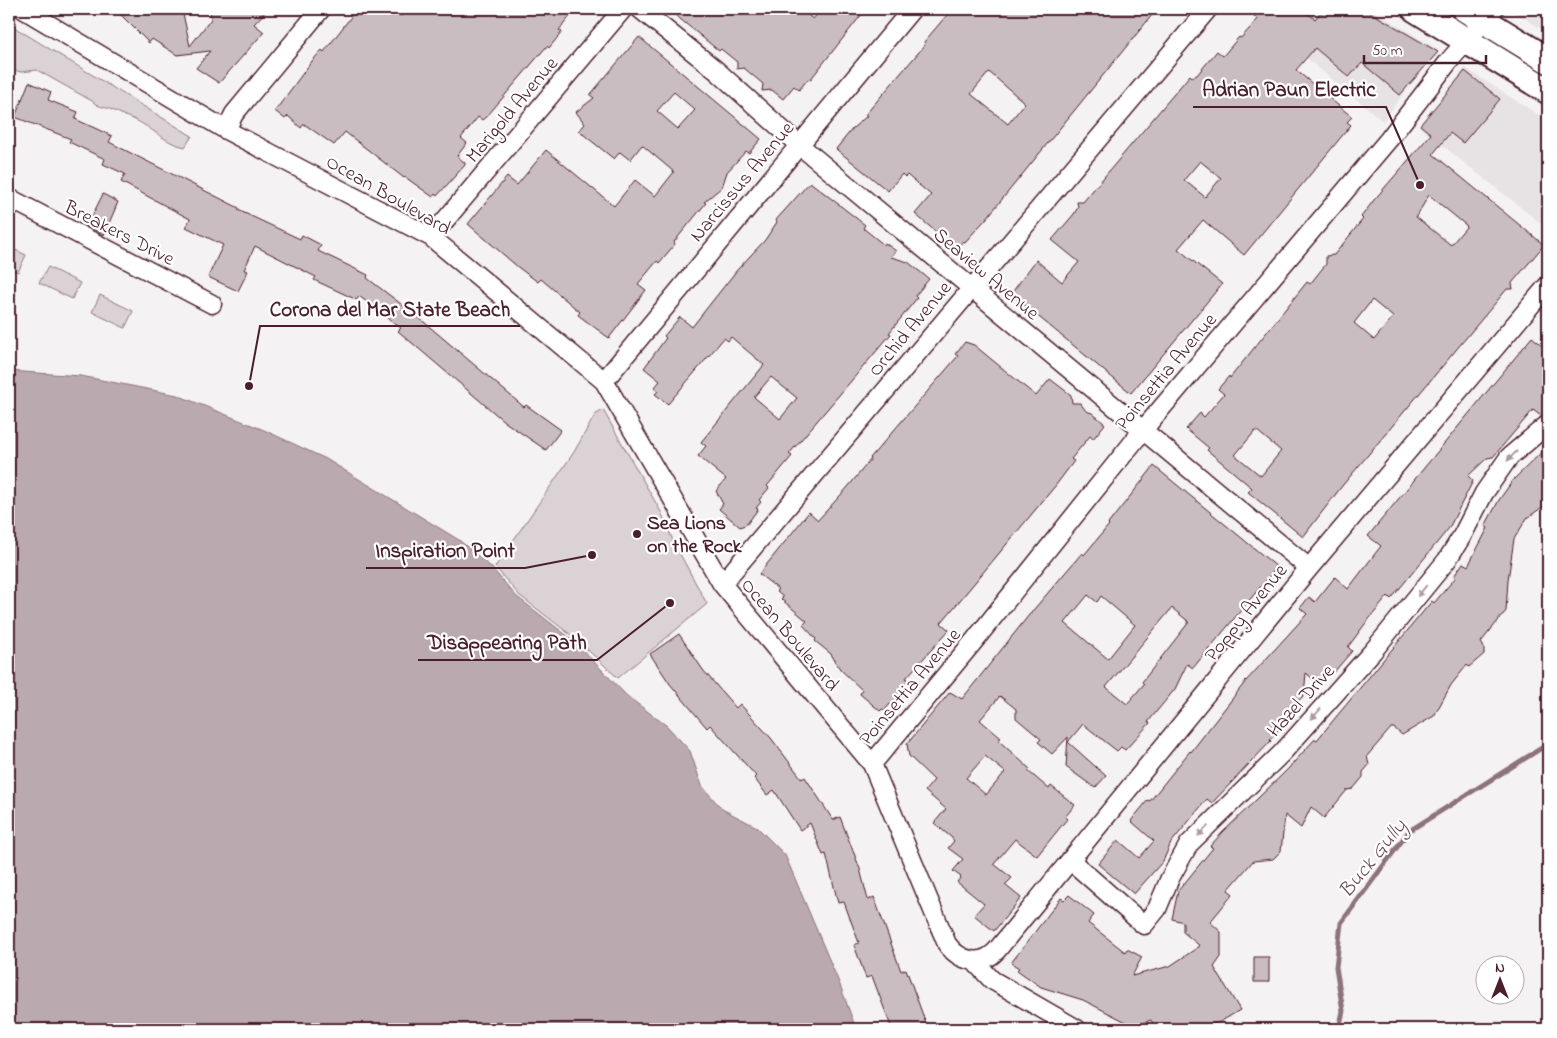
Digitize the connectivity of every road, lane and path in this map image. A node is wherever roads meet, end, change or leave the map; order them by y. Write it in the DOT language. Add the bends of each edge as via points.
graph roads {
  1 [pos="23,9"];
  2 [pos="321,9"];
  3 [pos="623,9"];
  4 [pos="640,9"];
  5 [pos="912,9"];
  6 [pos="1208,9"];
  7 [pos="1415,9"];
  8 [pos="1481,13"];
  9 [pos="1467,40"];
  10 [pos="1548,60"];
  11 [pos="1548,91"];
  12 [pos="226,130"];
  13 [pos="798,144"];
  14 [pos="9,198"];
  15 [pos="431,237"];
  16 [pos="1548,285"];
  17 [pos="970,288"];
  18 [pos="212,304"];
  19 [pos="604,381"];
  20 [pos="1548,424"];
  21 [pos="1143,430"];
  22 [pos="1309,568"];
  23 [pos="722,584"];
  24 [pos="872,764"];
  25 [pos="1070,860"];
  26 [pos="974,961"];
  27 [pos="1077,1029"];
  1 -- 12 [label="street, Ocean Boulevard"];
  2 -- 12 [label="street" via="234,114"];
  3 -- 15 [label="street, Marigold Avenue"];
  4 -- 13 [label="street, Seaview Avenue" via="717,71"];
  5 -- 13 [label="street, Narcissus Avenue"];
  6 -- 17 [label="street, Orchid Avenue"];
  7 -- 9 [label="highway"];
  8 -- 9 [label="street, Poinsettia Avenue"];
  8 -- 10 [label="highway"];
  9 -- 11 [label="highway"];
  9 -- 21 [label="street, Poinsettia Avenue" via="1389,139"];
  12 -- 15 [label="street, Ocean Boulevard"];
  13 -- 17 [label="street, Seaview Avenue"];
  13 -- 19 [label="street, Narcissus Avenue"];
  14 -- 18 [label="street, Breakers Drive"];
  15 -- 19 [label="street, Ocean Boulevard"];
  16 -- 22 [label="street, Poppy Avenue"];
  17 -- 21 [label="street, Seaview Avenue"];
  17 -- 23 [label="street, Orchid Avenue"];
  19 -- 23 [label="street, Ocean Boulevard"];
  20 -- 25 [label="street, Hazel Drive, one-way" via="1510,457 1484,493 1446,560 1373,651 1282,752 1189,844 1151,919 1144,925"];
  21 -- 22 [label="street, Seaview Avenue"];
  21 -- 24 [label="street, Poinsettia Avenue"];
  22 -- 25 [label="street, Poppy Avenue"];
  23 -- 24 [label="street, Ocean Boulevard"];
  24 -- 26 [label="street, Ocean Boulevard" via="948,944 954,953"];
  25 -- 26 [label="street, Poppy Avenue" via="992,956"];
  26 -- 27 [label="street" via="992,980"];
}
